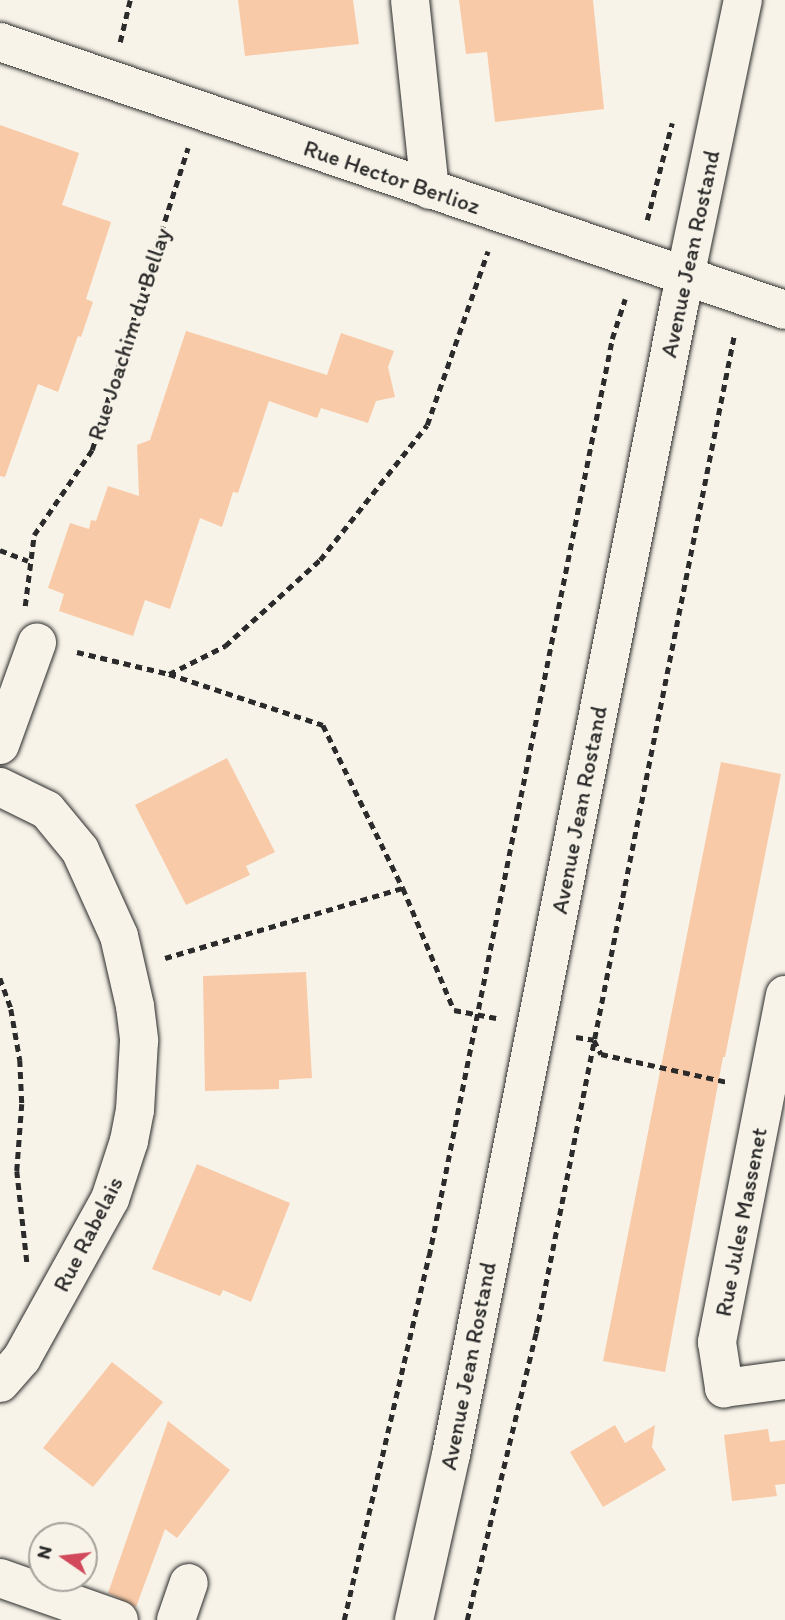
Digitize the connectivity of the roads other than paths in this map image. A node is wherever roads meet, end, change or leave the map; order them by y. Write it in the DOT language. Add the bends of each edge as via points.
graph roads {
  1 [pos="410,0"];
  2 [pos="743,0"];
  3 [pos="0,42"];
  4 [pos="430,190"];
  5 [pos="685,277"];
  6 [pos="785,310"];
  7 [pos="37,643"];
  8 [pos="0,745"];
  9 [pos="0,787"];
  10 [pos="785,995"];
  11 [pos="785,1380"];
  12 [pos="0,1382"];
  13 [pos="0,1578"];
  14 [pos="189,1583"];
  15 [pos="120,1620"];
  16 [pos="176,1620"];
  17 [pos="414,1620"];
  1 -- 4 [label="street"];
  2 -- 5 [label="street, Avenue Jean Rostand"];
  3 -- 4 [label="street, Rue Hector Berlioz"];
  4 -- 5 [label="street, Rue Hector Berlioz"];
  5 -- 6 [label="street, Rue Hector Berlioz"];
  5 -- 17 [label="street, Avenue Jean Rostand" via="451,1455"];
  7 -- 8 [label="street"];
  9 -- 12 [label="street, Rue Rabelais" via="47,810 74,842 107,904 128,969 139,1041 133,1120 110,1199 22,1358"];
  10 -- 11 [label="street, Rue Jules Massenet" via="717,1342 724,1388"];
  13 -- 15 [label="street"];
  14 -- 16 [label="street"];
}
